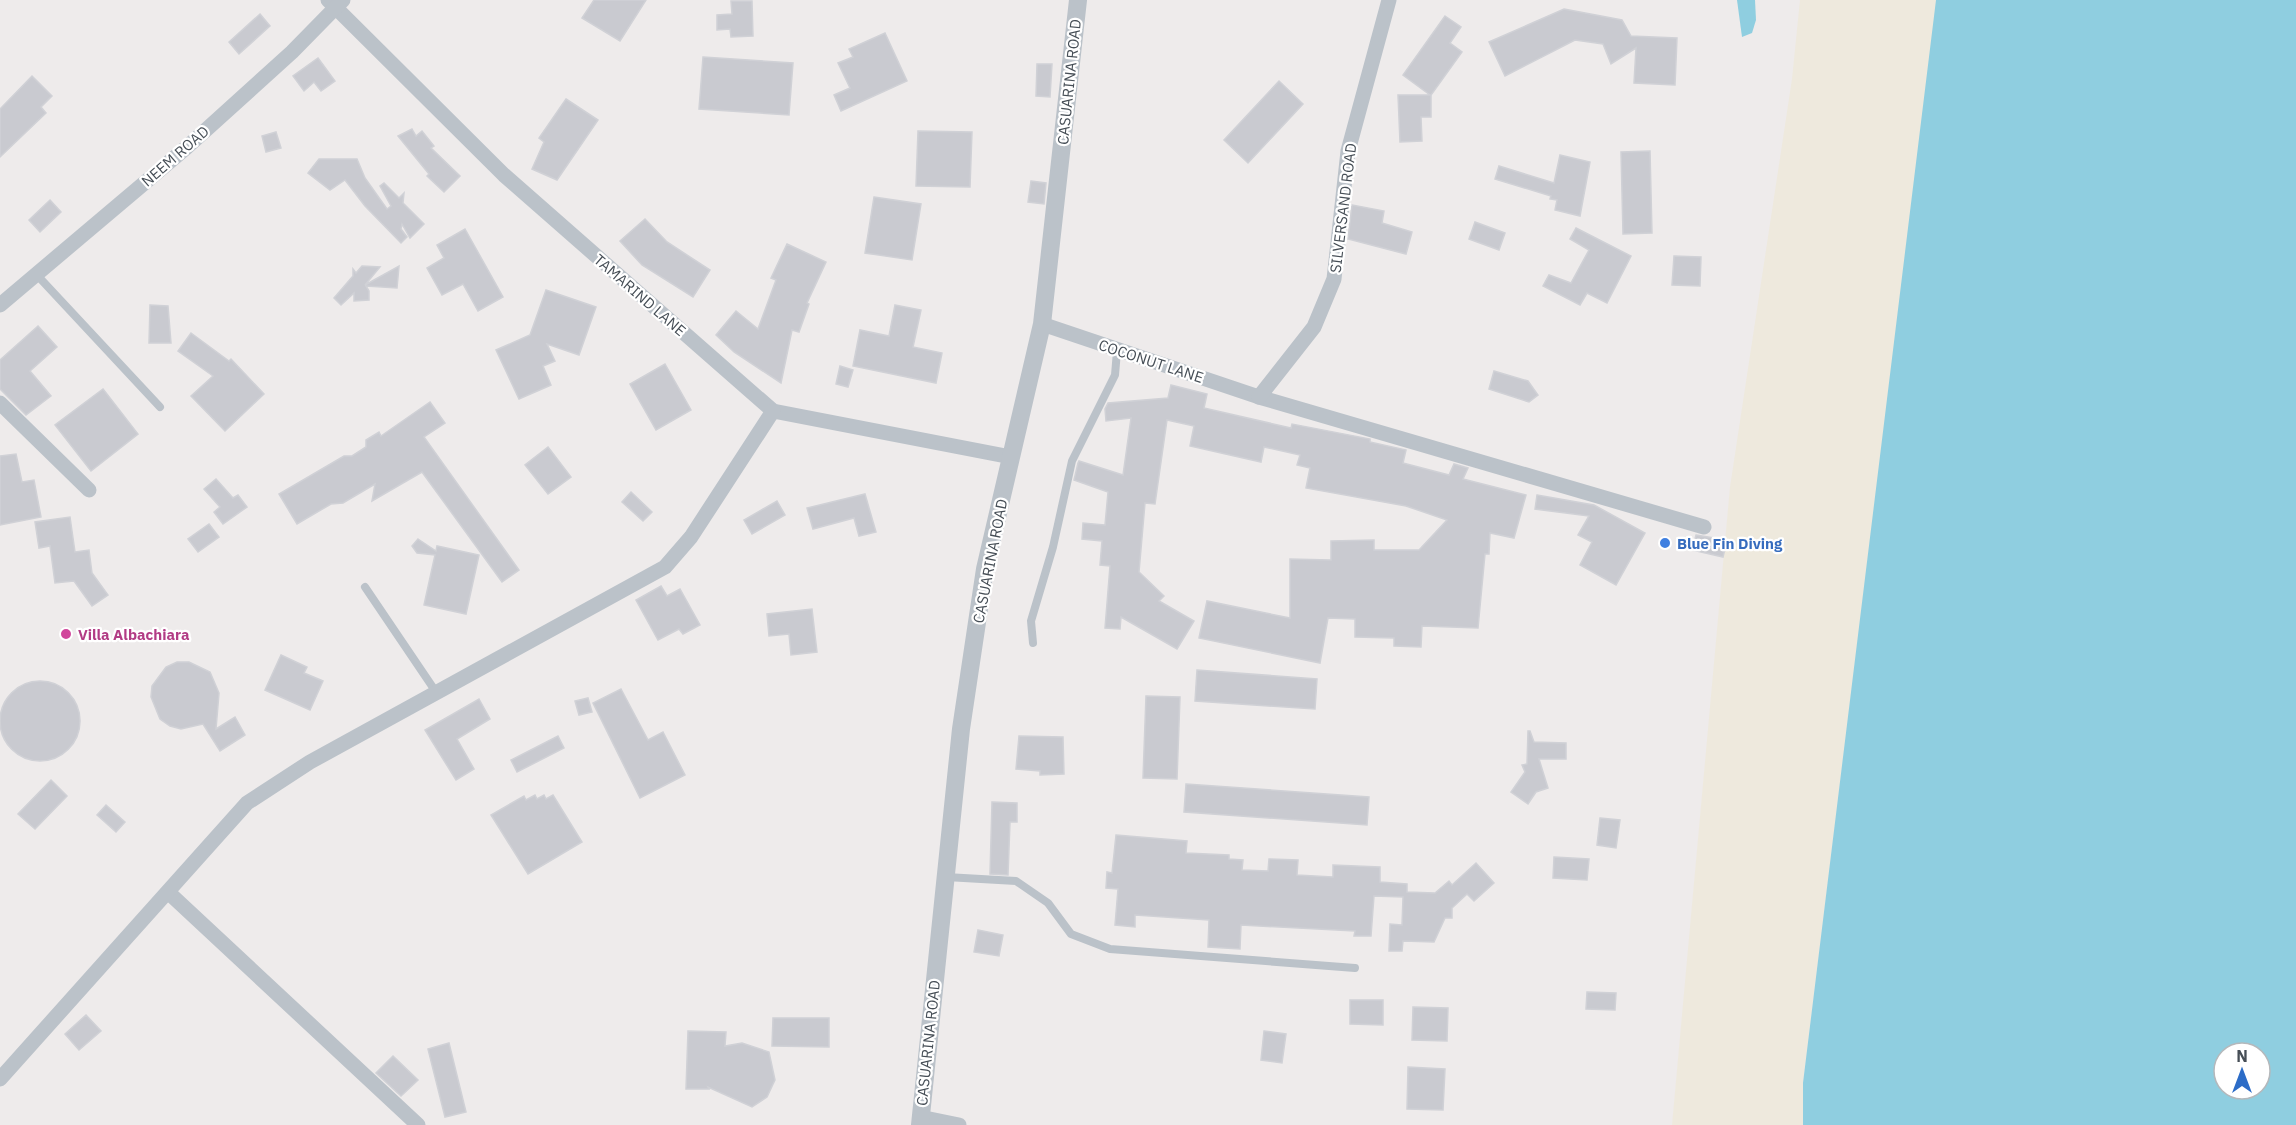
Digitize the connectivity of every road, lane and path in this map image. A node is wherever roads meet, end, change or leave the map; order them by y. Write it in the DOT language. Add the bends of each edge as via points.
graph roads {
  1 [pos="1078,0"];
  2 [pos="1389,0"];
  3 [pos="335,3"];
  4 [pos="36,274"];
  5 [pos="0,305"];
  6 [pos="1042,324"];
  7 [pos="1117,351"];
  8 [pos="1259,397"];
  9 [pos="0,403"];
  10 [pos="160,407"];
  11 [pos="773,411"];
  12 [pos="1011,457"];
  13 [pos="89,490"];
  14 [pos="1704,527"];
  15 [pos="365,587"];
  16 [pos="1033,643"];
  17 [pos="436,692"];
  18 [pos="944,876"];
  19 [pos="169,893"];
  20 [pos="1355,968"];
  21 [pos="0,1079"];
  22 [pos="920,1121"];
  23 [pos="418,1125"];
  24 [pos="959,1125"];
  1 -- 6 [label="street, CASUARINA ROAD"];
  2 -- 8 [label="street, SILVERSAND ROAD" via="1348,151 1334,279 1314,327"];
  3 -- 4 [label="street, NEEM ROAD" via="292,52"];
  3 -- 11 [label="street, TAMARIND LANE" via="504,175"];
  4 -- 5 [label="street, NEEM ROAD"];
  4 -- 10 [label="lane"];
  6 -- 7 [label="street, COCONUT LANE"];
  6 -- 12 [label="street, CASUARINA ROAD"];
  7 -- 8 [label="street, COCONUT LANE"];
  7 -- 16 [label="lane" via="1114,375 1072,461 1031,621"];
  8 -- 14 [label="street, COCONUT LANE"];
  9 -- 13 [label="street"];
  11 -- 12 [label="street"];
  11 -- 17 [label="street" via="692,537 665,567"];
  12 -- 18 [label="street, CASUARINA ROAD" via="985,570"];
  15 -- 17 [label="lane"];
  17 -- 19 [label="street" via="310,762 248,803"];
  18 -- 20 [label="lane" via="1016,881 1048,903 1071,934 1110,949"];
  18 -- 22 [label="street, CASUARINA ROAD"];
  19 -- 21 [label="street"];
  19 -- 23 [label="street"];
  22 -- 24 [label="street"];
}
